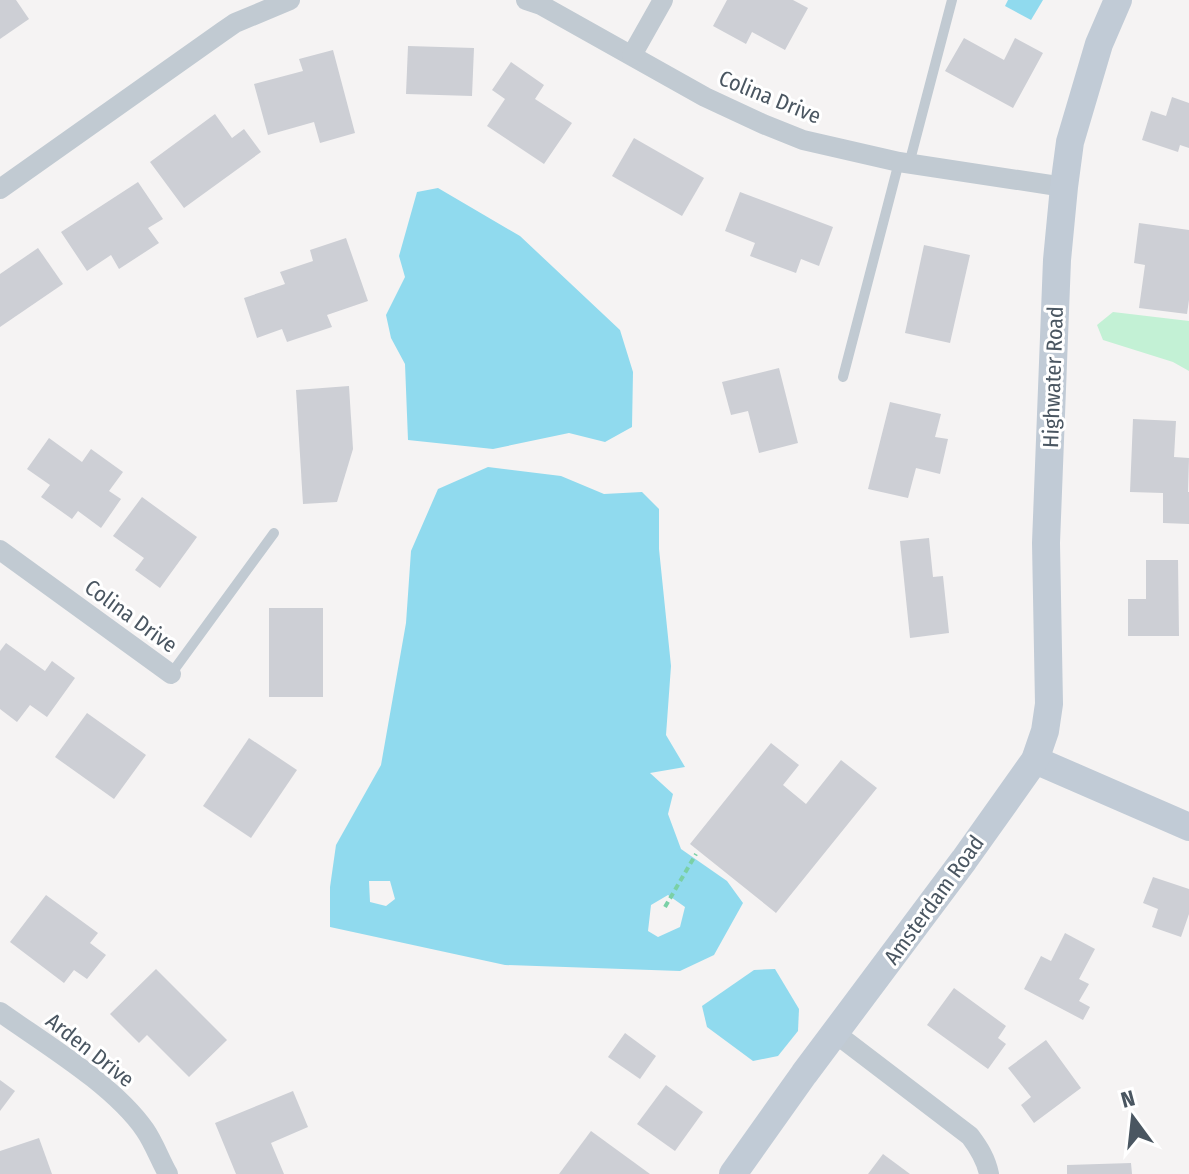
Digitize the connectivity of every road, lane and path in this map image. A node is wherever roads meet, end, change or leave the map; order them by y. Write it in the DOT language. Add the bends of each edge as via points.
graph roads {
  1 [pos="290,0"];
  2 [pos="526,0"];
  3 [pos="663,0"];
  4 [pos="952,0"];
  5 [pos="1118,0"];
  6 [pos="632,55"];
  7 [pos="904,163"];
  8 [pos="1064,187"];
  9 [pos="0,189"];
  10 [pos="843,377"];
  11 [pos="274,533"];
  12 [pos="0,550"];
  13 [pos="171,674"];
  14 [pos="1035,760"];
  15 [pos="1189,827"];
  16 [pos="696,854"];
  17 [pos="665,907"];
  18 [pos="0,1012"];
  19 [pos="835,1033"];
  20 [pos="168,1174"];
  21 [pos="733,1174"];
  22 [pos="989,1174"];
  1 -- 9 [label="street" via="235,23"];
  2 -- 6 [label="street, Colina Drive"];
  3 -- 6 [label="street"];
  4 -- 7 [label="lane"];
  5 -- 8 [label="street, Highwater Road" via="1070,142"];
  6 -- 7 [label="street, Colina Drive" via="705,97 803,140"];
  7 -- 8 [label="street, Colina Drive"];
  7 -- 10 [label="lane"];
  8 -- 14 [label="street, Highwater Road" via="1046,543 1049,704"];
  11 -- 13 [label="lane, Colina Drive"];
  12 -- 13 [label="street, Colina Drive"];
  14 -- 15 [label="street"];
  14 -- 19 [label="street, Amsterdam Road"];
  16 -- 17 [label="path"];
  18 -- 20 [label="street, Arden Drive" via="122,1104 145,1130"];
  19 -- 21 [label="street, Amsterdam Road"];
  19 -- 22 [label="street" via="970,1136"];
}
